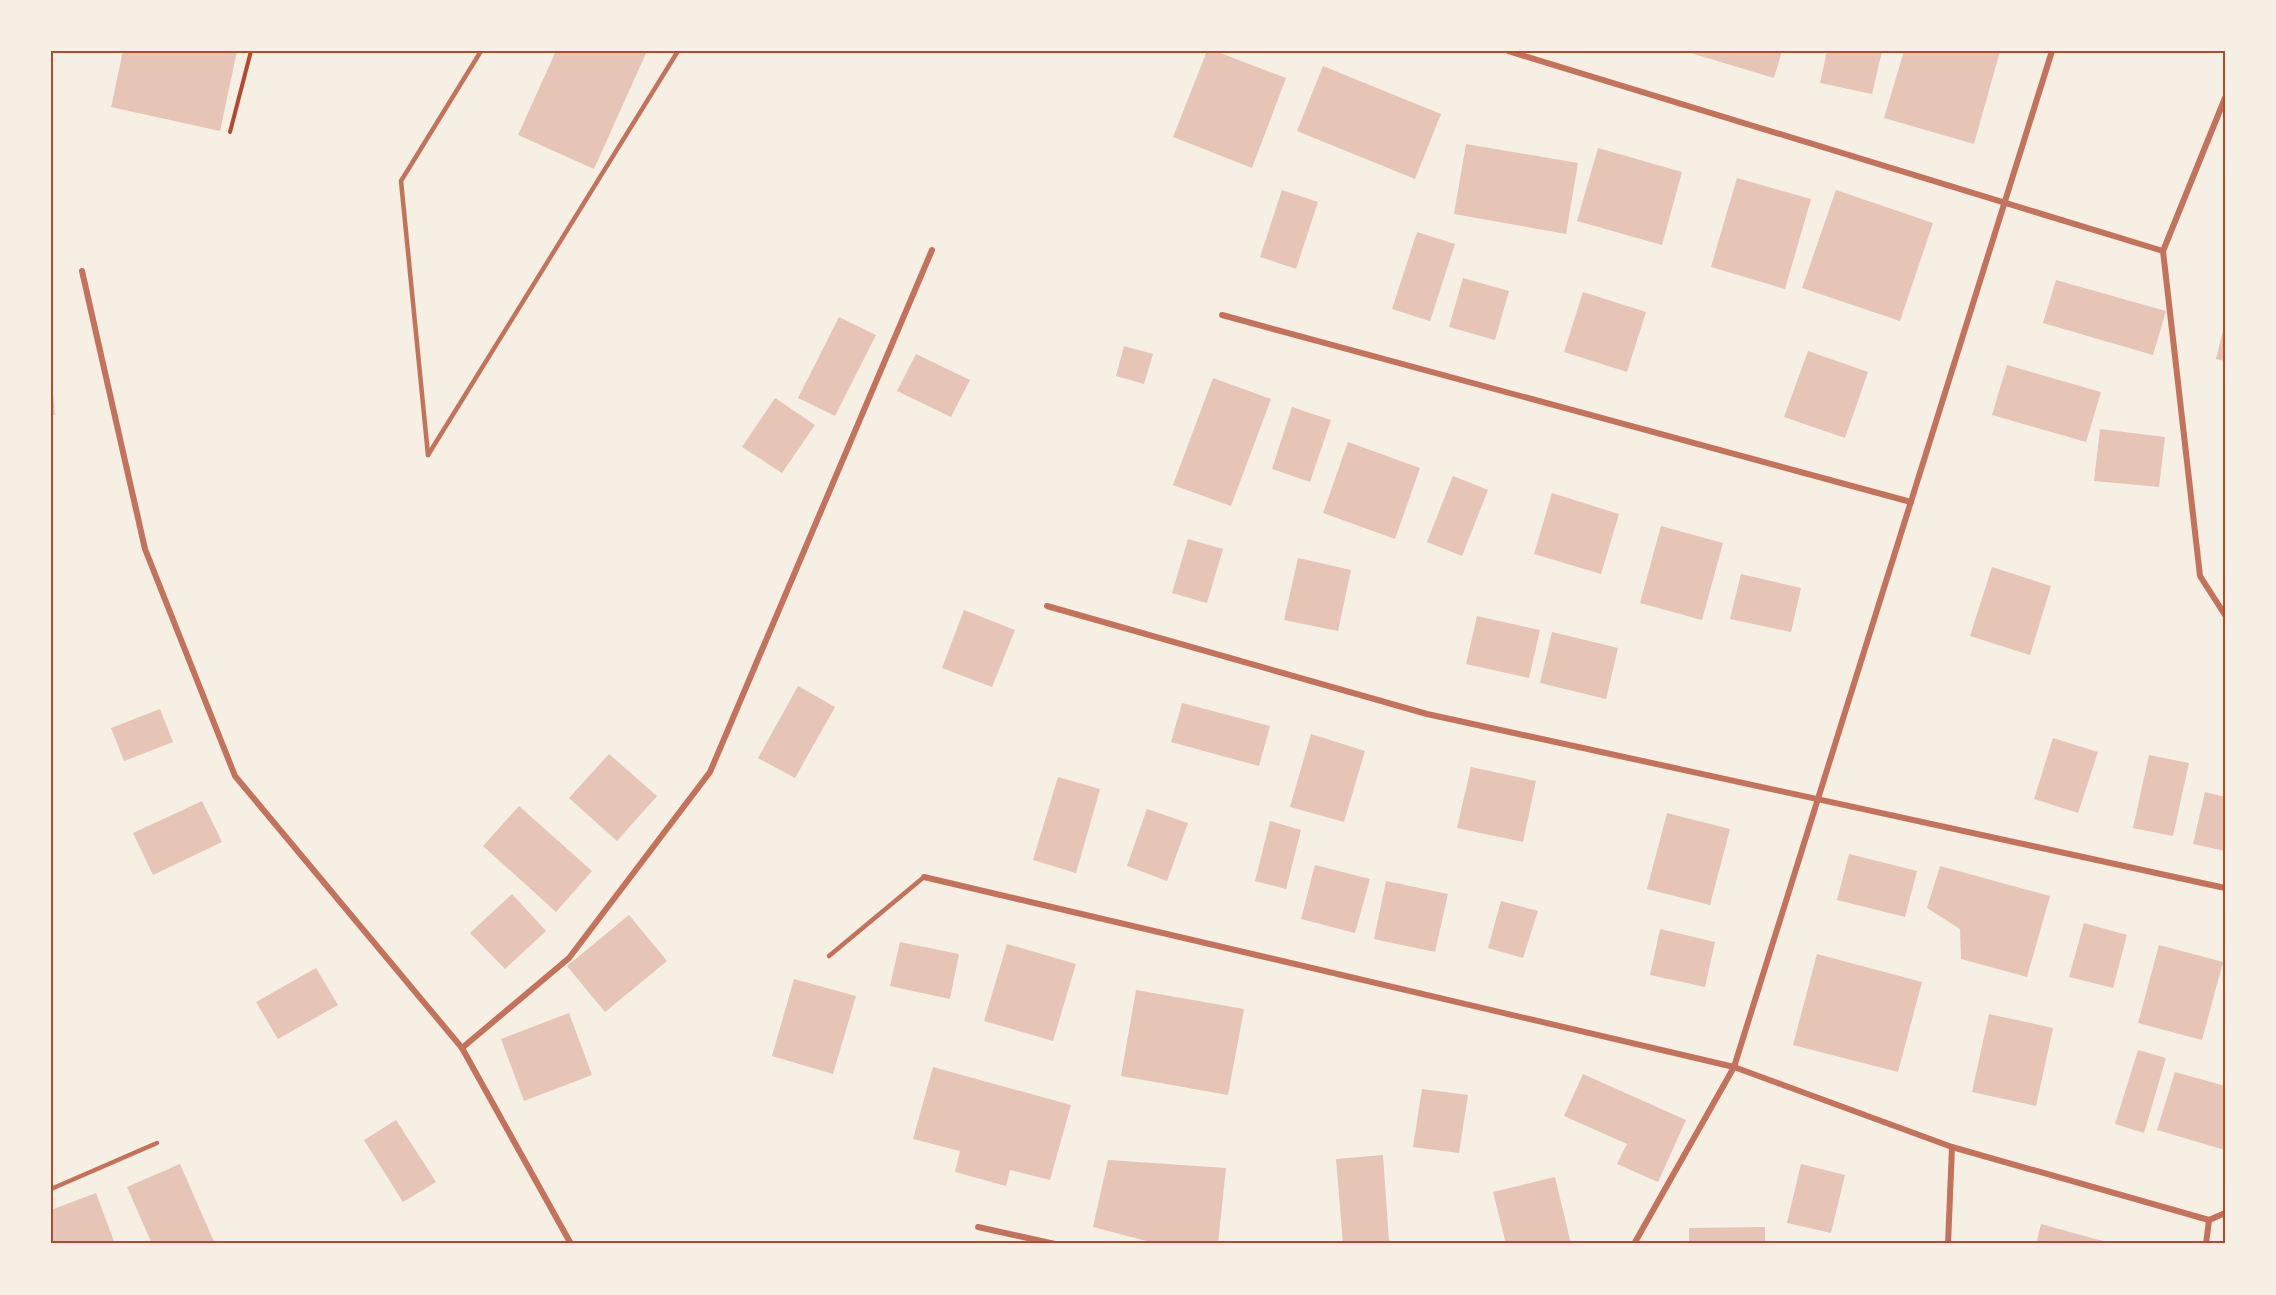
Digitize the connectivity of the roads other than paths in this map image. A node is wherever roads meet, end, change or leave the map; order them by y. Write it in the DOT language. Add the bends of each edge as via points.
graph roads {
  1 [pos="481,51"];
  2 [pos="678,51"];
  3 [pos="1508,51"];
  4 [pos="2052,51"];
  5 [pos="2225,98"];
  6 [pos="2004,204"];
  7 [pos="932,250"];
  8 [pos="2163,250"];
  9 [pos="82,271"];
  10 [pos="1222,315"];
  11 [pos="1911,502"];
  12 [pos="1047,606"];
  13 [pos="2225,615"];
  14 [pos="1818,798"];
  15 [pos="924,878"];
  16 [pos="2225,888"];
  17 [pos="829,956"];
  18 [pos="462,1048"];
  19 [pos="1734,1067"];
  20 [pos="157,1143"];
  21 [pos="1952,1147"];
  22 [pos="51,1189"];
  23 [pos="2225,1213"];
  24 [pos="2209,1220"];
  25 [pos="978,1227"];
  26 [pos="571,1244"];
  27 [pos="1054,1244"];
  28 [pos="1634,1244"];
  29 [pos="1948,1244"];
  30 [pos="2206,1244"];
  1 -- 2 [label="lane" via="401,181 428,455"];
  3 -- 6 [label="street"];
  4 -- 6 [label="street"];
  5 -- 8 [label="street"];
  6 -- 8 [label="street"];
  6 -- 11 [label="street"];
  7 -- 18 [label="street" via="710,772 569,958"];
  8 -- 13 [label="street" via="2200,576"];
  9 -- 18 [label="street" via="145,549 235,776"];
  10 -- 11 [label="street"];
  11 -- 14 [label="street"];
  12 -- 14 [label="street" via="1427,714"];
  14 -- 16 [label="street"];
  14 -- 19 [label="street"];
  15 -- 17 [label="lane"];
  15 -- 19 [label="street"];
  18 -- 26 [label="street"];
  19 -- 21 [label="street"];
  19 -- 28 [label="street"];
  20 -- 22 [label="lane"];
  21 -- 24 [label="street"];
  21 -- 29 [label="street"];
  23 -- 24 [label="street"];
  24 -- 30 [label="street"];
  25 -- 27 [label="street"];
}
